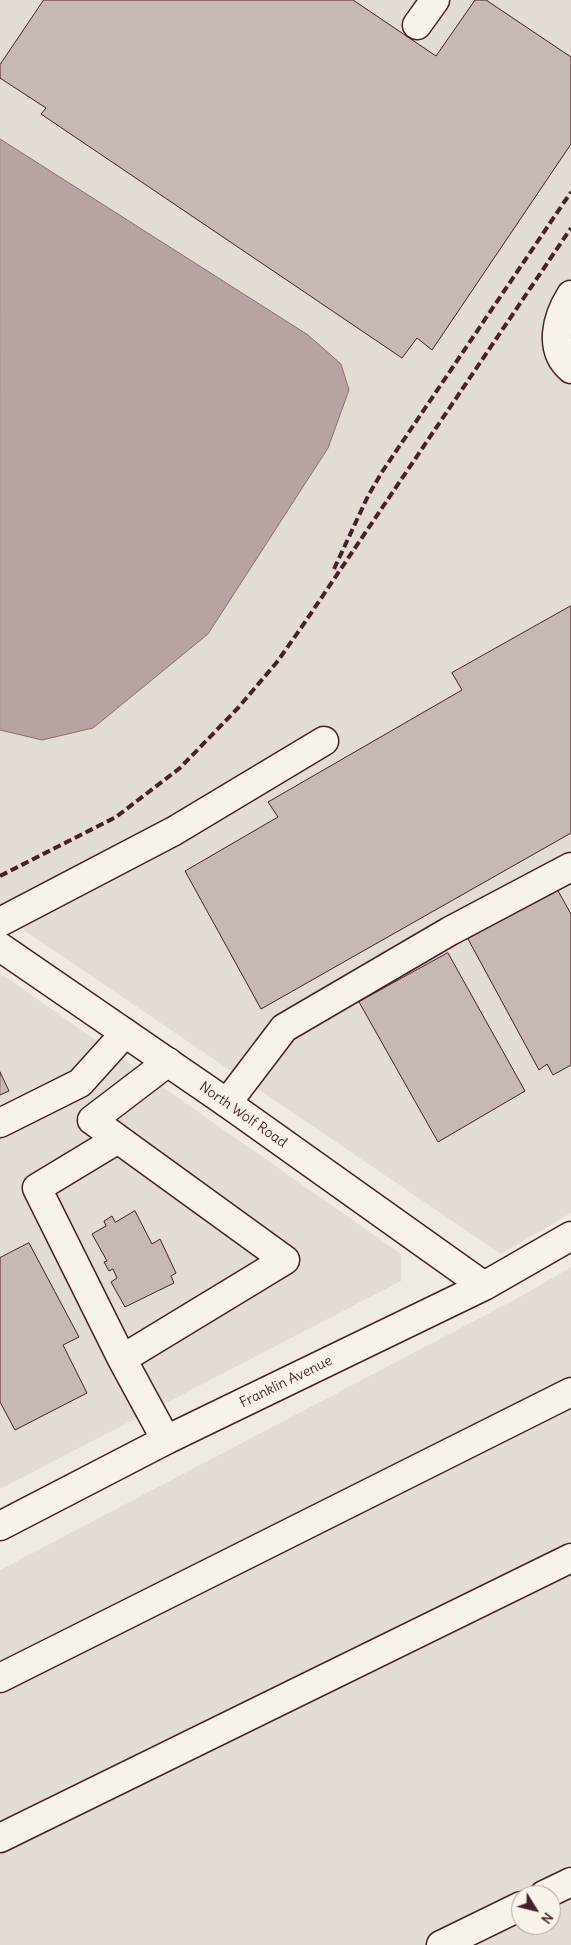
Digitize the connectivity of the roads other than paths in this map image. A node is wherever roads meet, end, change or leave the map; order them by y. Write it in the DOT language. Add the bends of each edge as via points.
graph roads {
  1 [pos="435,0"];
  2 [pos="417,25"];
  3 [pos="571,294"];
  4 [pos="571,369"];
  5 [pos="324,740"];
  6 [pos="571,867"];
  7 [pos="0,922"];
  8 [pos="0,947"];
  9 [pos="126,1033"];
  10 [pos="168,1062"];
  11 [pos="227,1103"];
  12 [pos="0,1123"];
  13 [pos="118,1139"];
  14 [pos="571,1236"];
  15 [pos="484,1286"];
  16 [pos="122,1359"];
  17 [pos="571,1392"];
  18 [pos="166,1440"];
  19 [pos="0,1526"];
  20 [pos="571,1558"];
  21 [pos="0,1678"];
  22 [pos="0,1838"];
  23 [pos="511,1911"];
  24 [pos="441,1945"];
  1 -- 2 [label="main road"];
  3 -- 4 [label="main road" via="563,307 557,329 558,350 563,362"];
  5 -- 7 [label="main road" via="174,831"];
  6 -- 11 [label="main road" via="450,931 284,1028"];
  8 -- 9 [label="main road, North Wolf Road"];
  9 -- 10 [label="main road, North Wolf Road"];
  9 -- 12 [label="main road" via="80,1083"];
  10 -- 11 [label="main road, North Wolf Road"];
  10 -- 13 [label="main road" via="92,1120"];
  11 -- 15 [label="main road, North Wolf Road"];
  13 -- 16 [label="main road" via="37,1188"];
  13 -- 16 [label="main road" via="284,1260"];
  14 -- 15 [label="main road, Franklin Avenue"];
  15 -- 18 [label="main road, Franklin Avenue"];
  16 -- 18 [label="main road"];
  17 -- 21 [label="main road"];
  18 -- 19 [label="main road, Franklin Avenue"];
  20 -- 22 [label="main road"];
  23 -- 24 [label="main road"];
}
